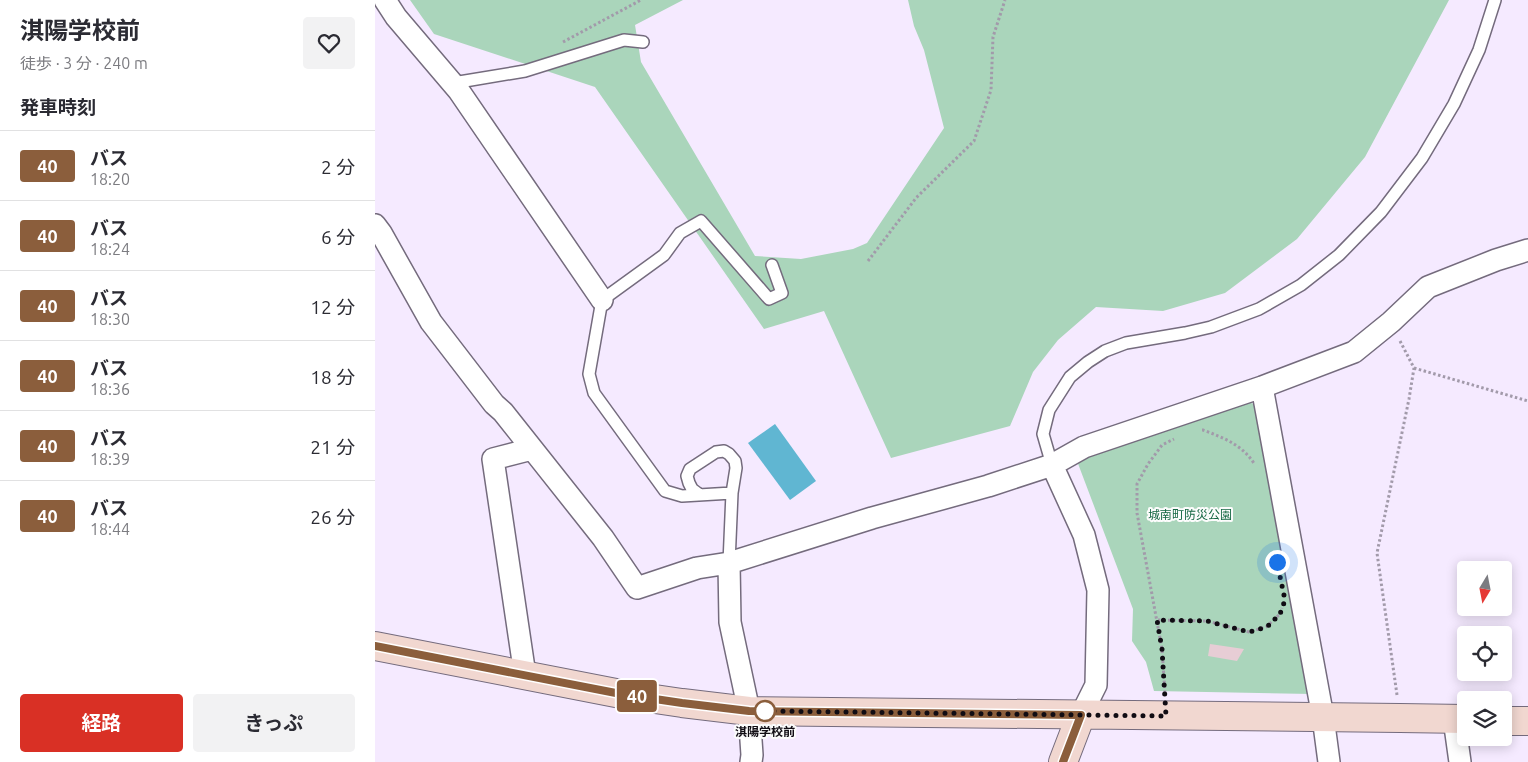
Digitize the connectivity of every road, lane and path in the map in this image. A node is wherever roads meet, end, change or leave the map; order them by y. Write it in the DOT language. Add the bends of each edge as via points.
graph roads {
  1 [pos="641,0"];
  2 [pos="1005,0"];
  3 [pos="1495,0"];
  4 [pos="375,8"];
  5 [pos="391,8"];
  6 [pos="643,42"];
  7 [pos="556,46"];
  8 [pos="453,83"];
  9 [pos="375,225"];
  10 [pos="1528,250"];
  11 [pos="869,261"];
  12 [pos="772,265"];
  13 [pos="602,300"];
  14 [pos="1391,322"];
  15 [pos="1413,368"];
  16 [pos="1263,387"];
  17 [pos="1528,401"];
  18 [pos="1197,431"];
  19 [pos="1176,438"];
  20 [pos="532,449"];
  21 [pos="1052,465"];
  22 [pos="1257,468"];
  23 [pos="732,493"];
  24 [pos="700,496"];
  25 [pos="729,563"];
  26 [pos="1285,600"];
  27 [pos="1157,620"];
  28 [pos="375,646"];
  29 [pos="525,675"];
  30 [pos="749,711"];
  31 [pos="1081,715"];
  32 [pos="1166,716"];
  33 [pos="1323,717"];
  34 [pos="1400,718"];
  35 [pos="1457,719"];
  36 [pos="1512,720"];
  37 [pos="1528,721"];
  38 [pos="1459,746"];
  39 [pos="751,762"];
  40 [pos="1063,762"];
  41 [pos="1329,762"];
  42 [pos="1459,762"];
  1 -- 7 [label="path"];
  2 -- 11 [label="path" via="993,37 991,90 974,141 916,198"];
  3 -- 21 [label="lane" via="1479,50 1454,104 1421,158 1381,212 1339,255 1301,285 1259,309 1211,327 1126,343 1088,362 1070,376 1049,410 1043,434"];
  4 -- 5 [label="street"];
  5 -- 8 [label="street"];
  6 -- 8 [label="lane" via="624,40 525,71"];
  8 -- 13 [label="street"];
  9 -- 20 [label="street" via="431,322"];
  10 -- 14 [label="street" via="1428,287"];
  12 -- 13 [label="lane" via="783,293 769,299 701,221 680,233 664,255"];
  13 -- 24 [label="lane" via="589,374 594,393 665,491 682,496"];
  14 -- 15 [label="path"];
  14 -- 16 [label="street" via="1354,352"];
  15 -- 17 [label="path"];
  15 -- 34 [label="path" via="1377,553"];
  16 -- 21 [label="street" via="1084,447"];
  16 -- 33 [label="street"];
  18 -- 22 [label="path" via="1203,430 1229,440 1250,457"];
  19 -- 27 [label="path" via="1162,445 1137,484 1137,514"];
  20 -- 25 [label="street" via="603,538 637,588 697,568"];
  20 -- 29 [label="street" via="493,459"];
  21 -- 25 [label="street"];
  21 -- 31 [label="street" via="1084,535 1098,590 1096,685"];
  23 -- 24 [label="lane"];
  23 -- 24 [label="lane" via="735,461 729,454 716,452 690,469 687,476 692,489"];
  23 -- 25 [label="lane"];
  25 -- 30 [label="street" via="730,622"];
  26 -- 27 [label="path" via="1280,614 1267,627 1249,632 1207,621"];
  27 -- 32 [label="path"];
  28 -- 29 [label="street"];
  29 -- 30 [label="street" via="621,694"];
  30 -- 31 [label="street"];
  30 -- 39 [label="street"];
  31 -- 32 [label="street"];
  31 -- 40 [label="street"];
  32 -- 33 [label="street"];
  33 -- 34 [label="street"];
  33 -- 41 [label="street"];
  34 -- 35 [label="street"];
  36 -- 37 [label="street"];
  38 -- 42 [label="street"];
}
